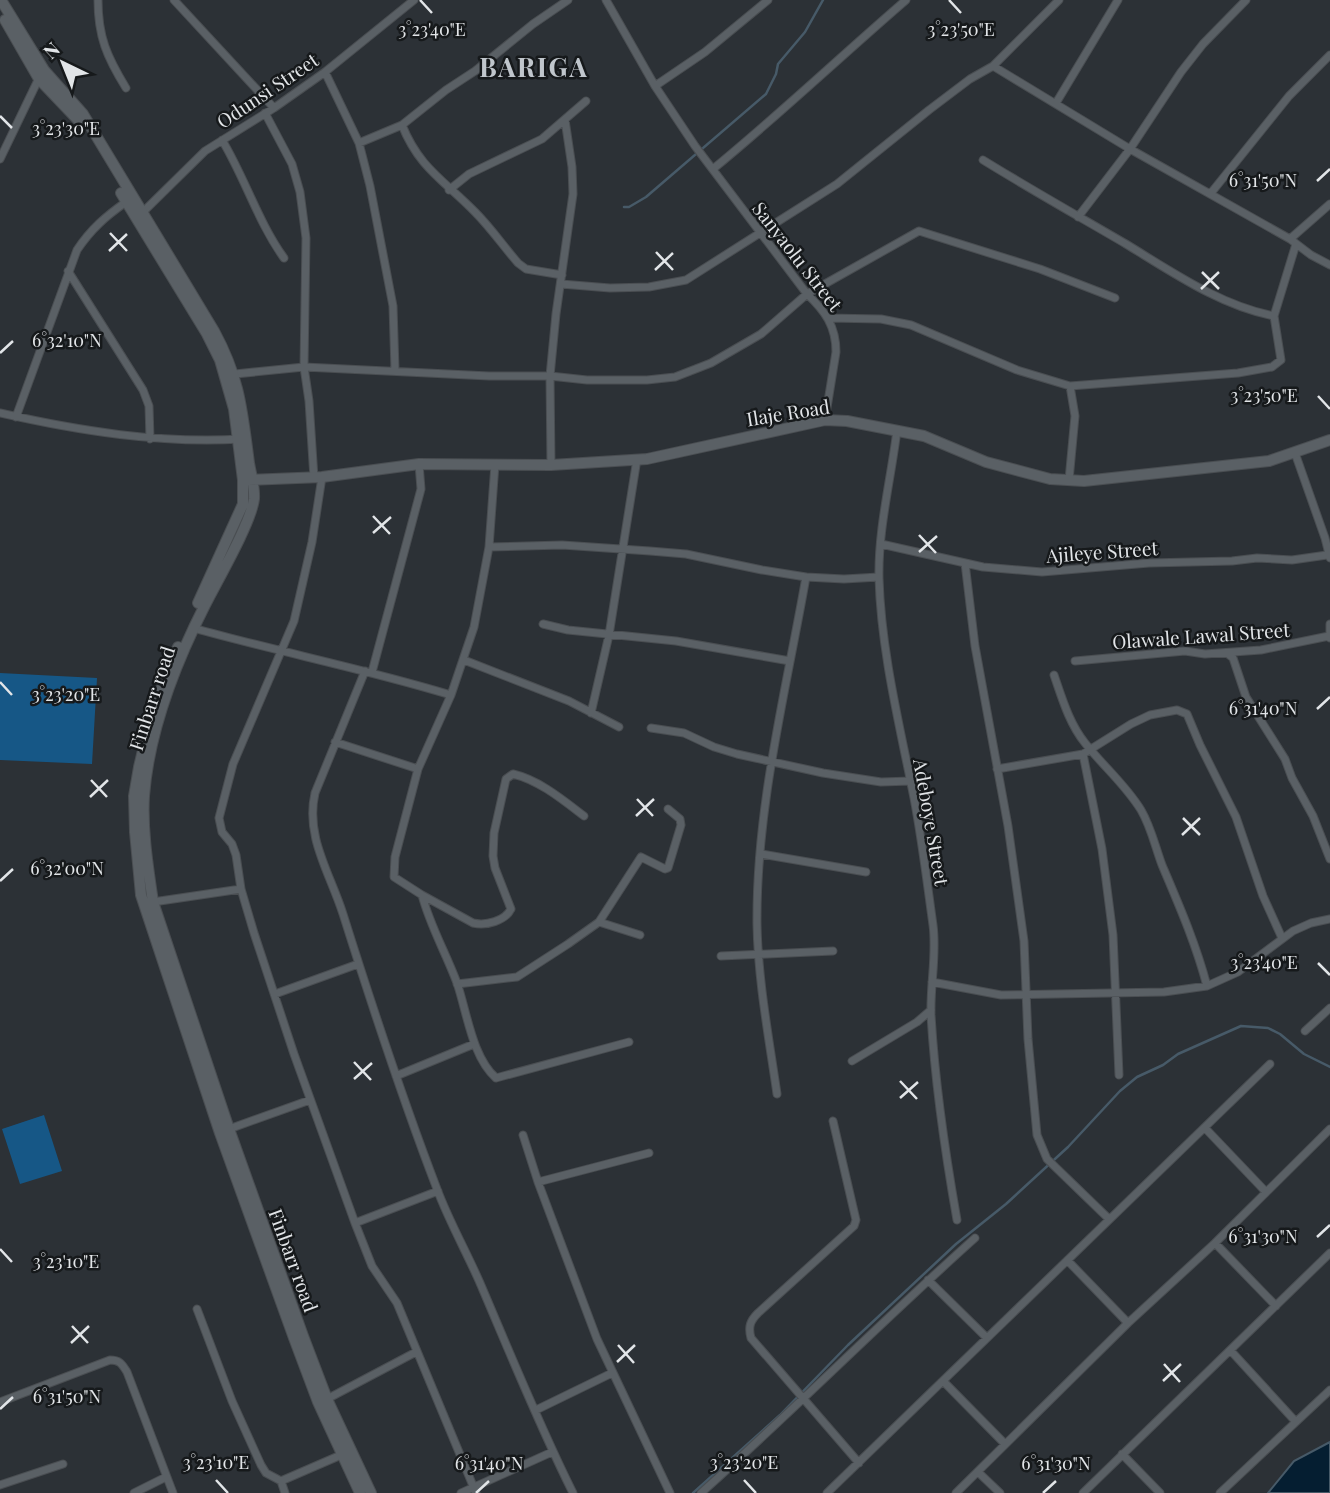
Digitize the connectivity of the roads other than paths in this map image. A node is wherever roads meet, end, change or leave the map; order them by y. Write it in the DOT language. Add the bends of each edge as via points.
graph roads {
  1 [pos="1,0"];
  2 [pos="98,0"];
  3 [pos="174,0"];
  4 [pos="414,0"];
  5 [pos="568,0"];
  6 [pos="606,0"];
  7 [pos="768,0"];
  8 [pos="906,0"];
  9 [pos="1059,0"];
  10 [pos="1118,0"];
  11 [pos="1246,0"];
  12 [pos="2,18"];
  13 [pos="1330,55"];
  14 [pos="993,66"];
  15 [pos="325,72"];
  16 [pos="41,75"];
  17 [pos="655,86"];
  18 [pos="126,88"];
  19 [pos="586,101"];
  20 [pos="1056,103"];
  21 [pos="274,108"];
  22 [pos="265,113"];
  23 [pos="565,120"];
  24 [pos="402,125"];
  25 [pos="222,140"];
  26 [pos="359,143"];
  27 [pos="1130,149"];
  28 [pos="0,159"];
  29 [pos="983,160"];
  30 [pos="710,165"];
  31 [pos="449,190"];
  32 [pos="1211,193"];
  33 [pos="126,202"];
  34 [pos="1330,204"];
  35 [pos="143,212"];
  36 [pos="1078,217"];
  37 [pos="761,234"];
  38 [pos="1293,241"];
  39 [pos="284,258"];
  40 [pos="1330,265"];
  41 [pos="68,271"];
  42 [pos="562,275"];
  43 [pos="561,284"];
  44 [pos="807,294"];
  45 [pos="1115,298"];
  46 [pos="1274,316"];
  47 [pos="828,318"];
  48 [pos="304,367"];
  49 [pos="396,370"];
  50 [pos="235,374"];
  51 [pos="550,376"];
  52 [pos="1070,386"];
  53 [pos="0,414"];
  54 [pos="16,417"];
  55 [pos="824,420"];
  56 [pos="897,430"];
  57 [pos="150,439"];
  58 [pos="242,439"];
  59 [pos="1330,440"];
  60 [pos="1295,453"];
  61 [pos="637,459"];
  62 [pos="419,464"];
  63 [pos="495,464"];
  64 [pos="551,465"];
  65 [pos="318,478"];
  66 [pos="248,480"];
  67 [pos="1069,480"];
  68 [pos="1327,537"];
  69 [pos="881,544"];
  70 [pos="489,547"];
  71 [pos="624,549"];
  72 [pos="1329,556"];
  73 [pos="965,563"];
  74 [pos="806,577"];
  75 [pos="879,577"];
  76 [pos="543,624"];
  77 [pos="1330,624"];
  78 [pos="193,628"];
  79 [pos="609,635"];
  80 [pos="1330,637"];
  81 [pos="281,653"];
  82 [pos="1227,653"];
  83 [pos="464,660"];
  84 [pos="790,661"];
  85 [pos="1075,661"];
  86 [pos="368,671"];
  87 [pos="1054,675"];
  88 [pos="451,695"];
  89 [pos="591,713"];
  90 [pos="619,727"];
  91 [pos="651,728"];
  92 [pos="335,742"];
  93 [pos="1091,750"];
  94 [pos="1083,754"];
  95 [pos="771,761"];
  96 [pos="418,769"];
  97 [pos="997,769"];
  98 [pos="911,781"];
  99 [pos="668,809"];
  100 [pos="584,816"];
  101 [pos="761,854"];
  102 [pos="1330,859"];
  103 [pos="866,872"];
  104 [pos="241,889"];
  105 [pos="422,895"];
  106 [pos="153,902"];
  107 [pos="1330,919"];
  108 [pos="599,922"];
  109 [pos="640,935"];
  110 [pos="1282,938"];
  111 [pos="834,951"];
  112 [pos="758,954"];
  113 [pos="720,956"];
  114 [pos="358,964"];
  115 [pos="932,982"];
  116 [pos="457,984"];
  117 [pos="1207,986"];
  118 [pos="1115,993"];
  119 [pos="275,994"];
  120 [pos="1025,995"];
  121 [pos="1330,1008"];
  122 [pos="931,1010"];
  123 [pos="1305,1031"];
  124 [pos="629,1042"];
  125 [pos="474,1044"];
  126 [pos="852,1061"];
  127 [pos="1270,1064"];
  128 [pos="1119,1075"];
  129 [pos="396,1076"];
  130 [pos="777,1094"];
  131 [pos="310,1100"];
  132 [pos="834,1121"];
  133 [pos="1205,1128"];
  134 [pos="229,1129"];
  135 [pos="1330,1129"];
  136 [pos="523,1135"];
  137 [pos="649,1153"];
  138 [pos="538,1182"];
  139 [pos="438,1191"];
  140 [pos="1266,1192"];
  141 [pos="1109,1219"];
  142 [pos="957,1220"];
  143 [pos="355,1223"];
  144 [pos="975,1238"];
  145 [pos="1214,1243"];
  146 [pos="1330,1253"];
  147 [pos="1068,1261"];
  148 [pos="928,1280"];
  149 [pos="1276,1306"];
  150 [pos="197,1309"];
  151 [pos="1128,1323"];
  152 [pos="298,1337"];
  153 [pos="987,1338"];
  154 [pos="1231,1351"];
  155 [pos="416,1352"];
  156 [pos="612,1373"];
  157 [pos="943,1381"];
  158 [pos="1330,1390"];
  159 [pos="801,1395"];
  160 [pos="327,1399"];
  161 [pos="0,1402"];
  162 [pos="536,1410"];
  163 [pos="1296,1422"];
  164 [pos="1005,1444"];
  165 [pos="552,1452"];
  166 [pos="1122,1454"];
  167 [pos="341,1455"];
  168 [pos="859,1463"];
  169 [pos="63,1464"];
  170 [pos="978,1472"];
  171 [pos="166,1477"];
  172 [pos="281,1481"];
  173 [pos="0,1485"];
  174 [pos="474,1490"];
  175 [pos="134,1493"];
  176 [pos="173,1493"];
  177 [pos="285,1493"];
  178 [pos="360,1493"];
  179 [pos="371,1493"];
  180 [pos="461,1493"];
  181 [pos="573,1493"];
  182 [pos="670,1493"];
  183 [pos="701,1493"];
  184 [pos="827,1493"];
  185 [pos="956,1493"];
  186 [pos="1000,1493"];
  187 [pos="1083,1493"];
  188 [pos="1160,1493"];
  189 [pos="1220,1493"];
  1 -- 16 [label="main road, Finbarr road"];
  2 -- 18 [label="street" via="102,44"];
  3 -- 21 [label="street"];
  4 -- 15 [label="street, Odunsi Street"];
  5 -- 24 [label="street"];
  6 -- 17 [label="street, Sanyaolu Street"];
  7 -- 17 [label="street"];
  8 -- 30 [label="street" via="773,120"];
  9 -- 14 [label="street"];
  10 -- 20 [label="street"];
  11 -- 27 [label="street" via="1181,72"];
  12 -- 16 [label="main road, Finbarr road"];
  13 -- 32 [label="street" via="1289,96"];
  14 -- 20 [label="street"];
  14 -- 37 [label="street" via="929,110 837,184"];
  15 -- 21 [label="street, Odunsi Street"];
  15 -- 26 [label="street"];
  16 -- 28 [label="street"];
  16 -- 33 [label="main road, Finbarr road" via="77,117"];
  16 -- 35 [label="main road, Finbarr road" via="83,114"];
  17 -- 30 [label="street, Sanyaolu Street"];
  19 -- 23 [label="street"];
  20 -- 27 [label="street"];
  21 -- 22 [label="street, Odunsi Street"];
  22 -- 25 [label="street, Odunsi Street"];
  22 -- 48 [label="street" via="292,164 300,192 306,238"];
  23 -- 31 [label="street" via="542,139 469,174"];
  23 -- 42 [label="street" via="573,194"];
  24 -- 26 [label="street"];
  24 -- 31 [label="street" via="430,172"];
  25 -- 35 [label="street, Odunsi Street" via="205,150"];
  25 -- 39 [label="street"];
  26 -- 49 [label="street" via="393,306"];
  27 -- 32 [label="street"];
  27 -- 36 [label="street"];
  29 -- 36 [label="street"];
  30 -- 37 [label="street, Sanyaolu Street"];
  31 -- 42 [label="street" via="481,218 518,263 526,269"];
  32 -- 38 [label="street"];
  33 -- 41 [label="street" via="88,232"];
  33 -- 58 [label="main road, Finbarr road" via="220,360"];
  34 -- 38 [label="street"];
  35 -- 50 [label="main road, Finbarr road"];
  36 -- 46 [label="street" via="1225,300"];
  37 -- 43 [label="street" via="685,280 649,287"];
  37 -- 44 [label="street, Sanyaolu Street"];
  38 -- 40 [label="street"];
  38 -- 46 [label="street"];
  41 -- 54 [label="street"];
  41 -- 57 [label="street" via="144,390"];
  42 -- 43 [label="street"];
  43 -- 51 [label="street"];
  44 -- 45 [label="street" via="919,231"];
  44 -- 47 [label="street, Sanyaolu Street"];
  44 -- 51 [label="street" via="761,334 692,372 648,380"];
  46 -- 52 [label="street" via="1281,360 1272,367"];
  47 -- 52 [label="street" via="911,325 1017,370"];
  47 -- 55 [label="street, Sanyaolu Street" via="836,352"];
  48 -- 49 [label="street"];
  48 -- 50 [label="street"];
  48 -- 65 [label="street"];
  49 -- 51 [label="street"];
  50 -- 58 [label="main road, Finbarr road"];
  51 -- 64 [label="street"];
  52 -- 67 [label="street" via="1074,416"];
  53 -- 54 [label="street"];
  54 -- 57 [label="street"];
  55 -- 56 [label="main road, Ilaje Road"];
  55 -- 61 [label="main road, Ilaje Road"];
  56 -- 67 [label="main road, Ilaje Road" via="986,462"];
  56 -- 69 [label="street, Adeboye Street"];
  57 -- 58 [label="street"];
  58 -- 66 [label="main road, Finbarr road"];
  59 -- 60 [label="main road, Ilaje Road"];
  60 -- 67 [label="main road, Ilaje Road" via="1269,461"];
  60 -- 68 [label="street"];
  61 -- 64 [label="main road, Ilaje Road"];
  61 -- 71 [label="street"];
  62 -- 63 [label="main road, Ilaje Road"];
  62 -- 65 [label="main road, Ilaje Road"];
  62 -- 86 [label="street" via="421,489"];
  63 -- 64 [label="main road, Ilaje Road"];
  63 -- 70 [label="street"];
  65 -- 66 [label="main road, Ilaje Road"];
  65 -- 81 [label="street" via="312,542"];
  66 -- 78 [label="main road, Finbarr road" via="254,500 251,510"];
  66 -- 152 [label="main road, Finbarr road" via="243,504 152,713 136,786 135,832 141,895 220,1133"];
  68 -- 72 [label="street"];
  69 -- 73 [label="street, Ajileye Street"];
  69 -- 75 [label="street, Adeboye Street"];
  70 -- 71 [label="street"];
  70 -- 83 [label="street"];
  71 -- 74 [label="street" via="686,554"];
  71 -- 79 [label="street"];
  72 -- 73 [label="street, Ajileye Street" via="1052,572"];
  73 -- 97 [label="street"];
  74 -- 75 [label="street"];
  74 -- 84 [label="street"];
  75 -- 98 [label="street, Adeboye Street"];
  76 -- 79 [label="street"];
  77 -- 80 [label="street"];
  78 -- 81 [label="street"];
  78 -- 106 [label="main road, Finbarr road" via="152,743 146,783 145,833"];
  79 -- 84 [label="street" via="676,641"];
  79 -- 89 [label="street"];
  80 -- 82 [label="street, Olawale Lawal Street"];
  81 -- 86 [label="street"];
  81 -- 104 [label="street" via="233,764 219,818 236,855"];
  82 -- 85 [label="street, Olawale Lawal Street" via="1185,651"];
  82 -- 102 [label="street" via="1233,658 1246,697 1285,759"];
  83 -- 88 [label="street"];
  83 -- 89 [label="street"];
  84 -- 95 [label="street"];
  86 -- 88 [label="street"];
  86 -- 92 [label="street"];
  87 -- 93 [label="street" via="1068,713"];
  88 -- 96 [label="street"];
  89 -- 90 [label="street"];
  91 -- 95 [label="street" via="684,733 714,747"];
  92 -- 96 [label="street"];
  92 -- 114 [label="street" via="313,804 314,837"];
  93 -- 94 [label="street"];
  93 -- 110 [label="street" via="1150,716 1177,710 1187,713 1236,817"];
  93 -- 117 [label="street" via="1131,795 1148,823"];
  94 -- 97 [label="street"];
  94 -- 118 [label="street" via="1102,849"];
  95 -- 98 [label="street" via="858,780"];
  95 -- 101 [label="street"];
  96 -- 105 [label="street" via="393,871 397,880"];
  97 -- 120 [label="street" via="1024,941"];
  98 -- 115 [label="street, Adeboye Street" via="935,944"];
  99 -- 108 [label="street" via="681,825 670,864 665,869 641,857"];
  100 -- 105 [label="street" via="524,777 510,774 499,802 493,844 495,868 510,913 481,925"];
  101 -- 103 [label="street"];
  101 -- 112 [label="street"];
  104 -- 106 [label="street"];
  104 -- 119 [label="street"];
  105 -- 116 [label="street"];
  106 -- 134 [label="main road, Finbarr road"];
  107 -- 110 [label="street"];
  108 -- 109 [label="street"];
  108 -- 116 [label="street" via="517,977"];
  110 -- 117 [label="street" via="1238,972"];
  111 -- 112 [label="street"];
  112 -- 113 [label="street"];
  112 -- 130 [label="street"];
  114 -- 119 [label="street"];
  114 -- 129 [label="street"];
  115 -- 120 [label="street" via="982,993"];
  115 -- 122 [label="street, Adeboye Street"];
  116 -- 125 [label="street"];
  117 -- 118 [label="street"];
  118 -- 120 [label="street"];
  118 -- 128 [label="street"];
  119 -- 131 [label="street"];
  120 -- 141 [label="street" via="1037,1135 1047,1159"];
  121 -- 123 [label="street"];
  122 -- 126 [label="street"];
  122 -- 142 [label="street, Adeboye Street" via="941,1129"];
  124 -- 125 [label="street" via="496,1079"];
  125 -- 129 [label="street"];
  127 -- 133 [label="street"];
  129 -- 139 [label="street"];
  131 -- 134 [label="street"];
  131 -- 143 [label="street"];
  132 -- 159 [label="street" via="854,1226 749,1326 751,1338"];
  133 -- 140 [label="street"];
  133 -- 141 [label="street"];
  134 -- 152 [label="main road, Finbarr road"];
  135 -- 140 [label="street"];
  136 -- 138 [label="street"];
  137 -- 138 [label="street"];
  138 -- 156 [label="street"];
  139 -- 143 [label="street"];
  139 -- 162 [label="street"];
  140 -- 145 [label="street"];
  141 -- 147 [label="street"];
  143 -- 155 [label="street" via="372,1266 397,1303"];
  144 -- 148 [label="street"];
  145 -- 149 [label="street"];
  145 -- 151 [label="street"];
  146 -- 149 [label="street"];
  147 -- 151 [label="street"];
  147 -- 153 [label="street"];
  148 -- 153 [label="street"];
  148 -- 159 [label="street"];
  149 -- 154 [label="street"];
  150 -- 172 [label="street" via="261,1465"];
  151 -- 164 [label="street"];
  152 -- 160 [label="main road, Finbarr road"];
  152 -- 167 [label="main road, Finbarr road"];
  153 -- 157 [label="street"];
  154 -- 163 [label="street"];
  154 -- 166 [label="street"];
  155 -- 160 [label="street"];
  155 -- 174 [label="street"];
  156 -- 162 [label="street"];
  156 -- 182 [label="street"];
  157 -- 164 [label="street"];
  157 -- 168 [label="street"];
  158 -- 163 [label="street"];
  159 -- 168 [label="street"];
  159 -- 183 [label="street"];
  160 -- 179 [label="main road, Finbarr road"];
  161 -- 171 [label="street" via="117,1360 127,1372"];
  162 -- 165 [label="street"];
  163 -- 189 [label="street"];
  164 -- 170 [label="street"];
  165 -- 174 [label="street"];
  165 -- 181 [label="street"];
  166 -- 187 [label="street"];
  166 -- 188 [label="street"];
  167 -- 172 [label="street"];
  167 -- 178 [label="main road, Finbarr road"];
  168 -- 184 [label="street"];
  169 -- 173 [label="street"];
  170 -- 185 [label="street"];
  170 -- 186 [label="street"];
  171 -- 175 [label="street"];
  171 -- 176 [label="street"];
  172 -- 177 [label="street"];
  174 -- 180 [label="street"];
}
